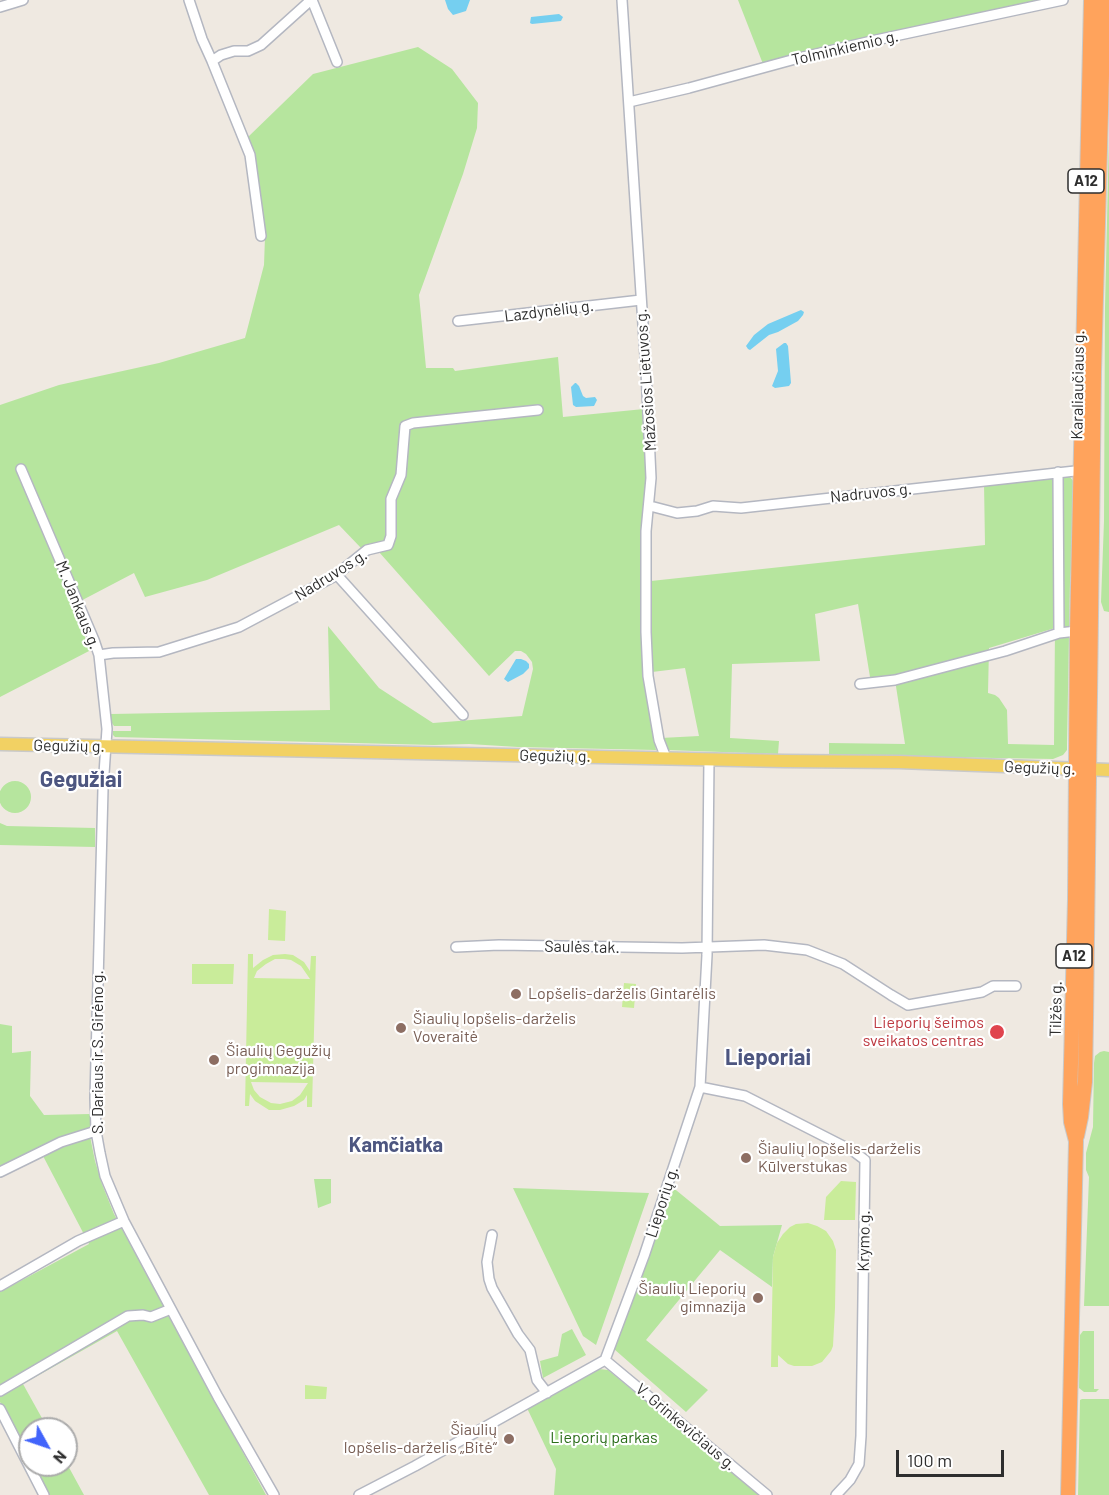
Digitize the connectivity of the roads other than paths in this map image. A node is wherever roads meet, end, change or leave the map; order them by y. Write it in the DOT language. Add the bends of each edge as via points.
graph roads {
  1 [pos="23,0"];
  2 [pos="189,0"];
  3 [pos="311,0"];
  4 [pos="622,0"];
  5 [pos="1063,0"];
  6 [pos="1090,0"];
  7 [pos="1104,0"];
  8 [pos="0,7"];
  9 [pos="212,61"];
  10 [pos="337,62"];
  11 [pos="629,102"];
  12 [pos="261,236"];
  13 [pos="641,300"];
  14 [pos="458,321"];
  15 [pos="538,410"];
  16 [pos="21,469"];
  17 [pos="1087,470"];
  18 [pos="1058,472"];
  19 [pos="650,506"];
  20 [pos="337,575"];
  21 [pos="1077,631"];
  22 [pos="1059,633"];
  23 [pos="99,655"];
  24 [pos="860,684"];
  25 [pos="463,715"];
  26 [pos="0,744"];
  27 [pos="105,747"];
  28 [pos="666,758"];
  29 [pos="710,759"];
  30 [pos="1075,769"];
  31 [pos="1090,770"];
  32 [pos="1109,770"];
  33 [pos="456,947"];
  34 [pos="708,947"];
  35 [pos="1016,986"];
  36 [pos="700,1087"];
  37 [pos="96,1131"];
  38 [pos="1076,1141"];
  39 [pos="0,1172"];
  40 [pos="124,1221"];
  41 [pos="492,1235"];
  42 [pos="0,1286"];
  43 [pos="171,1309"];
  44 [pos="605,1360"];
  45 [pos="0,1390"];
  46 [pos="547,1393"];
  47 [pos="0,1408"];
  48 [pos="44,1495"];
  49 [pos="274,1495"];
  50 [pos="359,1495"];
  51 [pos="767,1495"];
  52 [pos="836,1495"];
  53 [pos="1068,1495"];
  1 -- 8 [label="street"];
  2 -- 9 [label="street"];
  3 -- 9 [label="street" via="261,45 220,55"];
  3 -- 10 [label="street"];
  4 -- 11 [label="street, Mažosios Lietuvos g."];
  5 -- 11 [label="street, Tolminkiemio g." via="857,44"];
  6 -- 17 [label="highway, Karaliaučiaus g. / A12"];
  7 -- 17 [label="highway, Karaliaučiaus g. / A12" via="1094,372"];
  9 -- 12 [label="street" via="250,155"];
  11 -- 13 [label="street, Mažosios Lietuvos g."];
  13 -- 14 [label="street, Lazdynėlių g."];
  13 -- 19 [label="street, Mažosios Lietuvos g."];
  15 -- 20 [label="street, Nadruvos g." via="405,426 401,475 391,499 388,545 367,550"];
  16 -- 23 [label="street, M. Jankaus g."];
  17 -- 18 [label="street, Nadruvos g."];
  17 -- 21 [label="highway, Karaliaučiaus g. / A12"];
  17 -- 31 [label="highway, Karaliaučiaus g. / A12"];
  18 -- 19 [label="street, Nadruvos g." via="741,508 713,506 677,513"];
  18 -- 22 [label="street"];
  19 -- 28 [label="street, Mažosios Lietuvos g." via="646,531 648,676 658,740"];
  20 -- 23 [label="street, Nadruvos g." via="239,627 159,652"];
  20 -- 25 [label="street"];
  21 -- 22 [label="street"];
  21 -- 30 [label="highway, Karaliaučiaus g. / A12"];
  22 -- 24 [label="street" via="895,680"];
  23 -- 27 [label="street, M. Jankaus g." via="107,729"];
  26 -- 27 [label="main road, Gegužių g."];
  27 -- 28 [label="main road, Gegužių g."];
  27 -- 37 [label="street, S. Dariaus ir S. Girėno g."];
  28 -- 29 [label="main road, Gegužių g."];
  29 -- 30 [label="main road, Gegužių g."];
  29 -- 34 [label="street, Lieporių g."];
  30 -- 31 [label="main road, Gegužių g."];
  30 -- 38 [label="highway, Tilžės g. / A12" via="1070,1104"];
  31 -- 32 [label="main road, Gegužių g."];
  31 -- 38 [label="highway, Tilžės g. / A12" via="1085,1082"];
  33 -- 34 [label="street, Saulės tak."];
  34 -- 35 [label="street, Saulės tak." via="764,945 807,950 843,964 908,1005 982,992 993,986"];
  34 -- 36 [label="street, Lieporių g."];
  36 -- 44 [label="street, Lieporių g."];
  36 -- 52 [label="street, Krymo g." via="745,1096 865,1160 859,1464"];
  37 -- 39 [label="street" via="61,1142"];
  37 -- 40 [label="street, S. Dariaus ir S. Girėno g." via="105,1176"];
  38 -- 53 [label="highway, Tilžės g. / A12"];
  40 -- 42 [label="street" via="78,1241"];
  40 -- 43 [label="street, S. Dariaus ir S. Girėno g."];
  41 -- 46 [label="street" via="487,1262 492,1288 530,1350 537,1380"];
  43 -- 45 [label="street" via="151,1317 128,1316"];
  43 -- 49 [label="street, S. Dariaus ir S. Girėno g."];
  44 -- 46 [label="street"];
  44 -- 51 [label="street, V. Grinkevičiaus g."];
  46 -- 50 [label="street"];
  47 -- 48 [label="street"];
}
